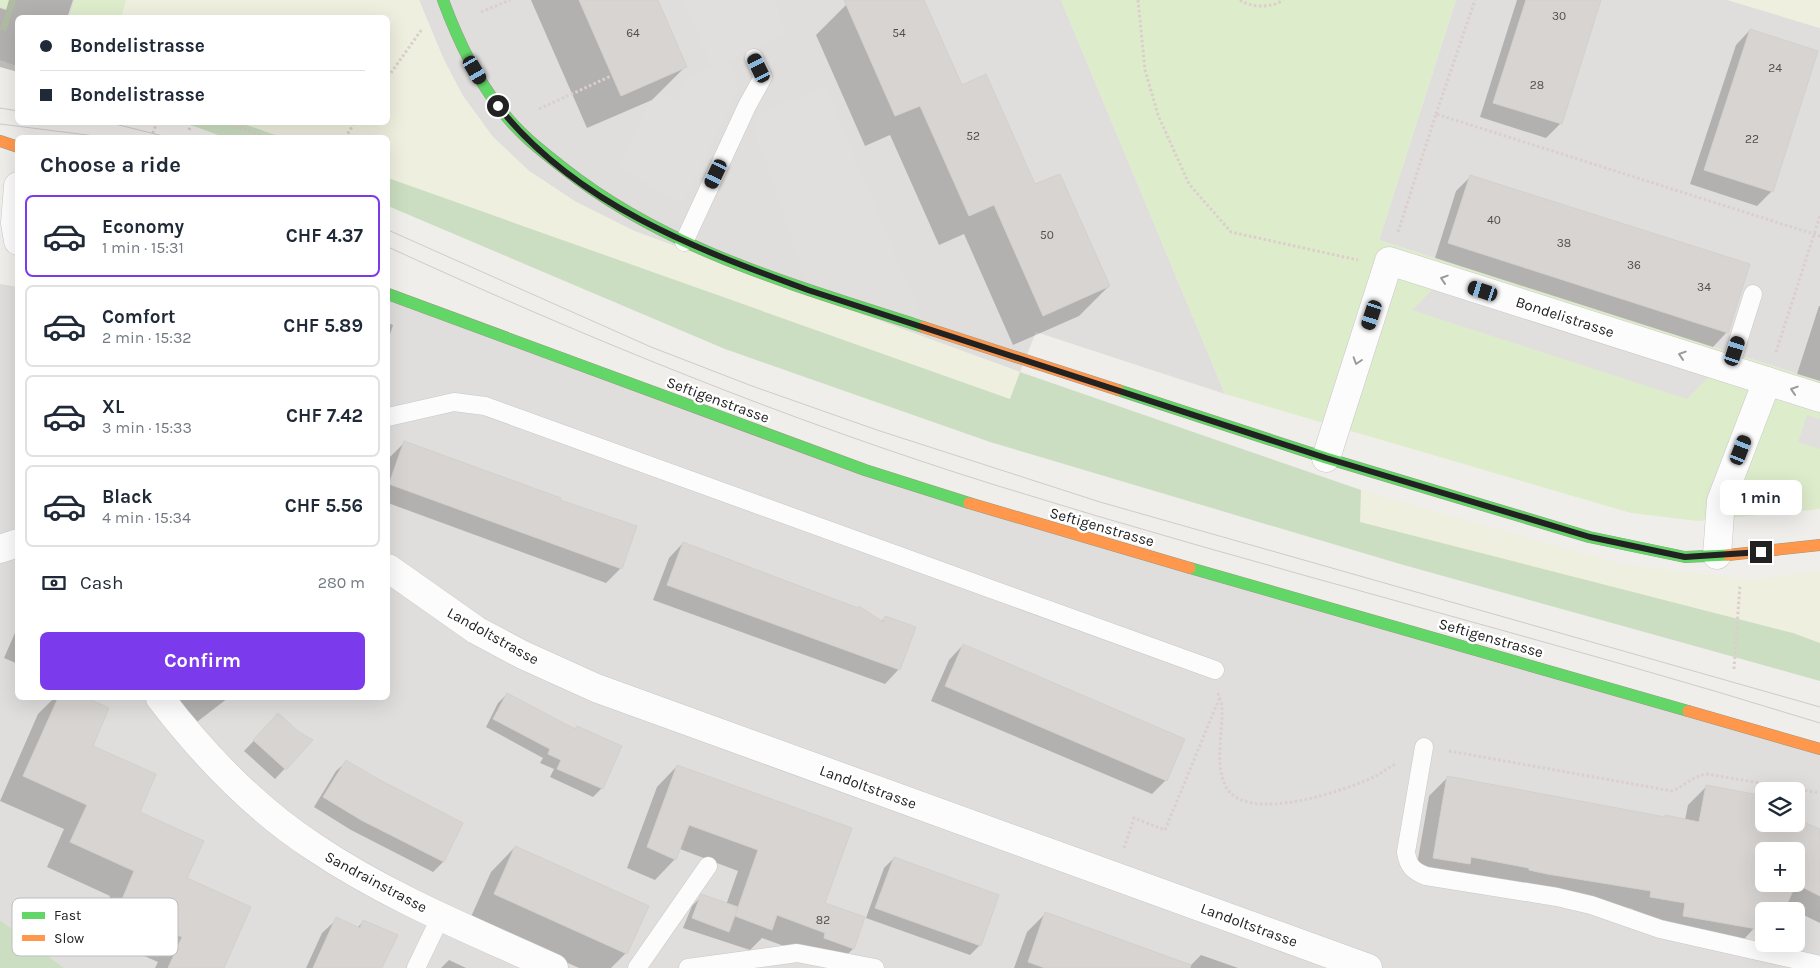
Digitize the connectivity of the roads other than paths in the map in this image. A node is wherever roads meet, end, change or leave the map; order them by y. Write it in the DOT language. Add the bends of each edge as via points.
graph roads {
  1 [pos="443,0"];
  2 [pos="754,58"];
  3 [pos="0,141"];
  4 [pos="15,146"];
  5 [pos="684,242"];
  6 [pos="1753,294"];
  7 [pos="390,295"];
  8 [pos="1729,370"];
  9 [pos="1767,381"];
  10 [pos="1820,398"];
  11 [pos="390,417"];
  12 [pos="1326,458"];
  13 [pos="15,544"];
  14 [pos="1820,545"];
  15 [pos="0,549"];
  16 [pos="1717,555"];
  17 [pos="390,569"];
  18 [pos="1215,670"];
  19 [pos="162,700"];
  20 [pos="1424,747"];
  21 [pos="1820,750"];
  22 [pos="708,866"];
  23 [pos="441,916"];
  24 [pos="1820,965"];
  25 [pos="416,968"];
  26 [pos="554,968"];
  27 [pos="636,968"];
  28 [pos="688,968"];
  29 [pos="875,968"];
  30 [pos="1368,968"];
  1 -- 5 [label="street" via="482,84 510,122 587,187 638,220"];
  2 -- 5 [label="lane" via="763,77"];
  3 -- 4 [label="street"];
  5 -- 12 [label="street" via="808,290"];
  6 -- 8 [label="lane"];
  7 -- 21 [label="street, Seftigenstrasse" via="865,470 1006,515"];
  8 -- 9 [label="street, Bondelistrasse"];
  8 -- 12 [label="street, Bondelistrasse, one-way" via="1389,261"];
  10 -- 9 [label="street, Bondelistrasse, one-way"];
  9 -- 16 [label="street" via="1721,501"];
  11 -- 18 [label="lane" via="454,402 485,406"];
  12 -- 16 [label="street" via="1590,537 1685,557"];
  13 -- 15 [label="street"];
  14 -- 16 [label="street"];
  17 -- 30 [label="street, Landoltstrasse" via="476,630 596,688"];
  19 -- 23 [label="street, Sandrainstrasse" via="219,768 279,821 370,882"];
  20 -- 24 [label="lane" via="1406,852 1407,862 1414,872 1557,897 1660,929"];
  22 -- 27 [label="lane"];
  23 -- 25 [label="lane"];
  23 -- 26 [label="street, Sandrainstrasse"];
  28 -- 29 [label="lane" via="796,953"];
}
